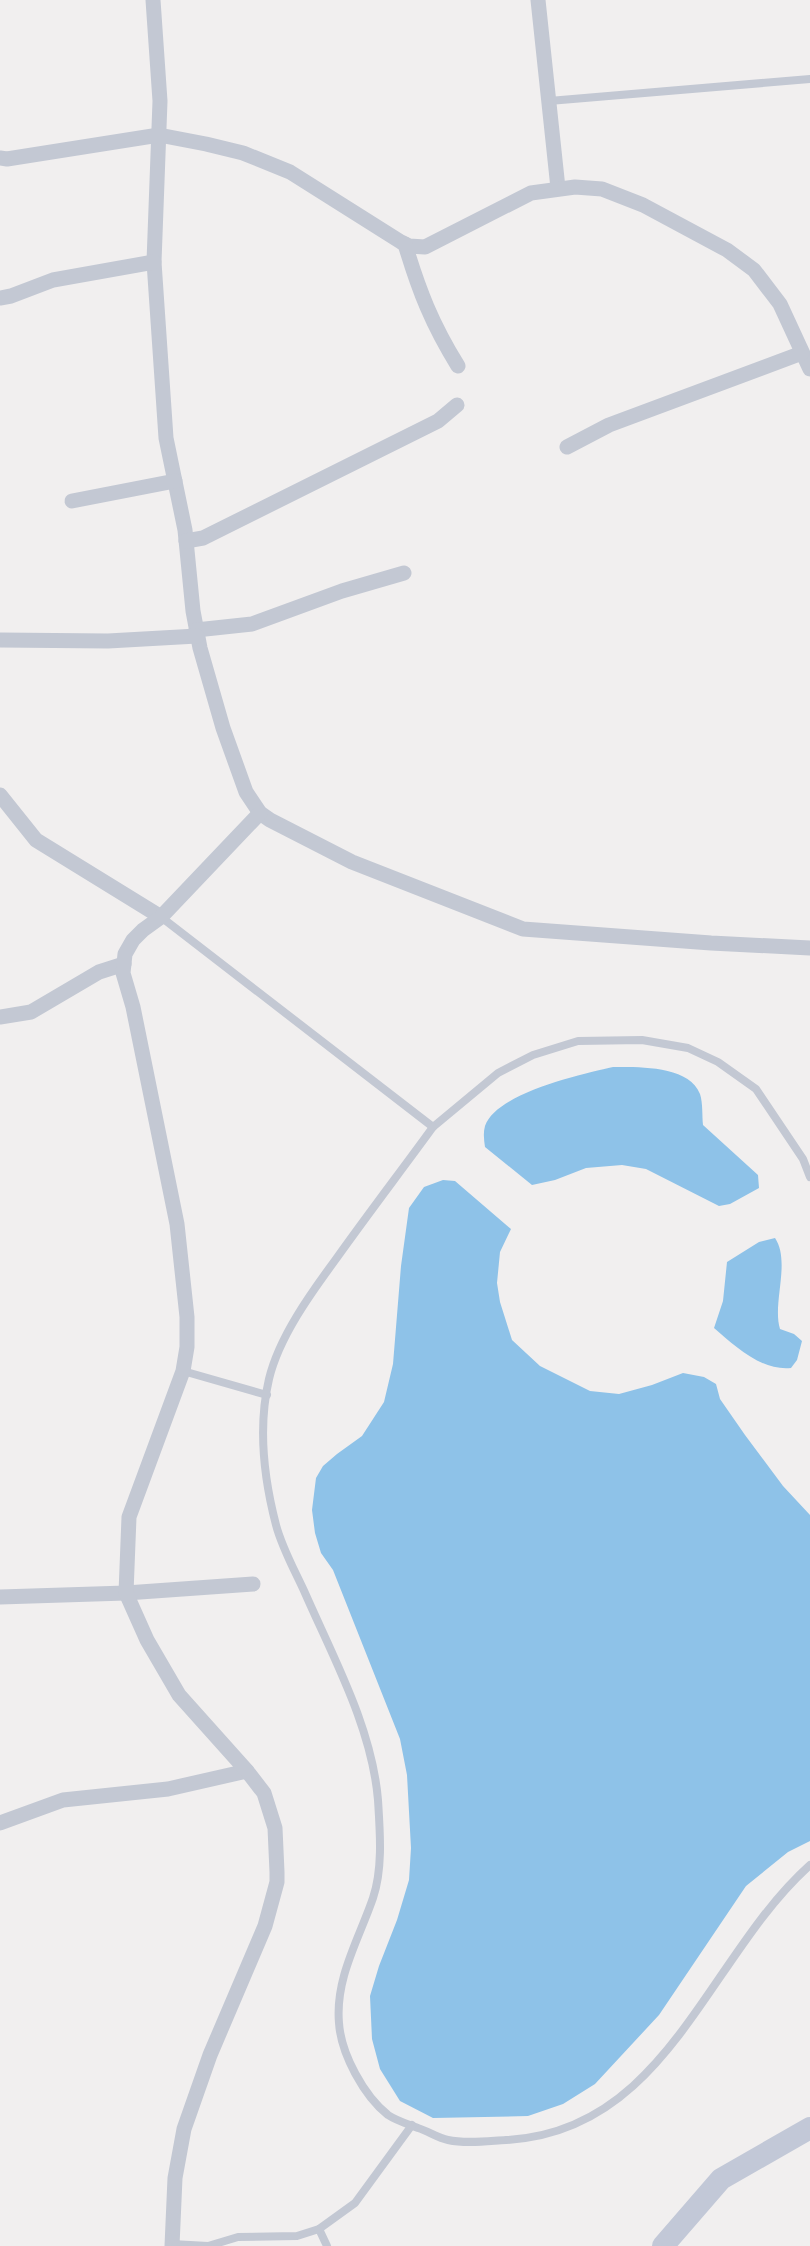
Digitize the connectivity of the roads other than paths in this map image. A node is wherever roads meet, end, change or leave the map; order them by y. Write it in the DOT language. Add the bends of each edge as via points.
graph roads {
  1 [pos="153,0"];
  2 [pos="538,0"];
  3 [pos="810,79"];
  4 [pos="549,101"];
  5 [pos="159,136"];
  6 [pos="0,158"];
  7 [pos="558,188"];
  8 [pos="405,244"];
  9 [pos="154,262"];
  10 [pos="0,298"];
  11 [pos="802,353"];
  12 [pos="458,366"];
  13 [pos="810,370"];
  14 [pos="457,405"];
  15 [pos="567,447"];
  16 [pos="175,481"];
  17 [pos="72,501"];
  18 [pos="186,541"];
  19 [pos="404,573"];
  20 [pos="197,633"];
  21 [pos="0,640"];
  22 [pos="0,795"];
  23 [pos="260,813"];
  24 [pos="161,917"];
  25 [pos="810,948"];
  26 [pos="124,964"];
  27 [pos="0,1017"];
  28 [pos="433,1127"];
  29 [pos="810,1177"];
  30 [pos="183,1371"];
  31 [pos="267,1395"];
  32 [pos="253,1584"];
  33 [pos="126,1593"];
  34 [pos="0,1597"];
  35 [pos="247,1770"];
  36 [pos="0,1823"];
  37 [pos="810,1865"];
  38 [pos="412,2125"];
  39 [pos="810,2128"];
  40 [pos="319,2229"];
  41 [pos="172,2245"];
  42 [pos="326,2246"];
  43 [pos="664,2246"];
  1 -- 5 [label="street" via="160,93"];
  2 -- 4 [label="street"];
  3 -- 4 [label="lane"];
  4 -- 7 [label="street"];
  5 -- 6 [label="street"];
  5 -- 8 [label="street" via="243,153 269,162 290,172"];
  5 -- 9 [label="street"];
  7 -- 8 [label="street" via="531,193 512,201 425,246"];
  7 -- 11 [label="street" via="602,189 643,205 727,250 754,270 780,304"];
  8 -- 12 [label="street" via="419,291 437,331"];
  9 -- 10 [label="street" via="53,280"];
  9 -- 16 [label="street" via="163,414"];
  11 -- 13 [label="street"];
  11 -- 15 [label="street" via="609,425"];
  14 -- 18 [label="street" via="438,421 202,538"];
  16 -- 17 [label="street"];
  16 -- 18 [label="street"];
  18 -- 20 [label="street"];
  19 -- 20 [label="street" via="342,591 242,627"];
  20 -- 21 [label="street" via="108,641"];
  20 -- 23 [label="street" via="234,763 246,792"];
  22 -- 24 [label="street" via="36,840"];
  23 -- 24 [label="street"];
  23 -- 25 [label="street" via="352,862 522,929"];
  24 -- 26 [label="street" via="133,940 125,954"];
  24 -- 28 [label="lane"];
  26 -- 27 [label="street" via="99,972 31,1012"];
  26 -- 30 [label="street" via="123,973 133,1007 162,1140 182,1254 187,1317"];
  28 -- 29 [label="lane" via="498,1073 533,1055 578,1042 642,1040 688,1048 718,1062 756,1090 803,1158"];
  28 -- 31 [label="lane" via="327,1272 290,1328 269,1378"];
  30 -- 31 [label="lane"];
  30 -- 33 [label="street" via="129,1517"];
  31 -- 38 [label="lane" via="263,1432 267,1482 277,1530 358,1718 376,1776 379,1859 374,1894 341,1983 338,2025 349,2061 369,2097 392,2118"];
  32 -- 33 [label="street"];
  33 -- 34 [label="street"];
  33 -- 35 [label="street" via="147,1640 179,1695"];
  35 -- 36 [label="street" via="168,1789 63,1800"];
  35 -- 41 [label="street" via="264,1793 275,1828 277,1882 264,1926 210,2055 184,2129 174,2178"];
  37 -- 38 [label="lane" via="790,1883 750,1933 700,2006 650,2070 618,2098 588,2118 560,2131 525,2139 487,2141 448,2140"];
  38 -- 40 [label="lane" via="355,2203"];
  39 -- 43 [label="main road" via="721,2179"];
  40 -- 41 [label="lane" via="298,2236 238,2237 208,2246"];
  40 -- 42 [label="lane"];
}
